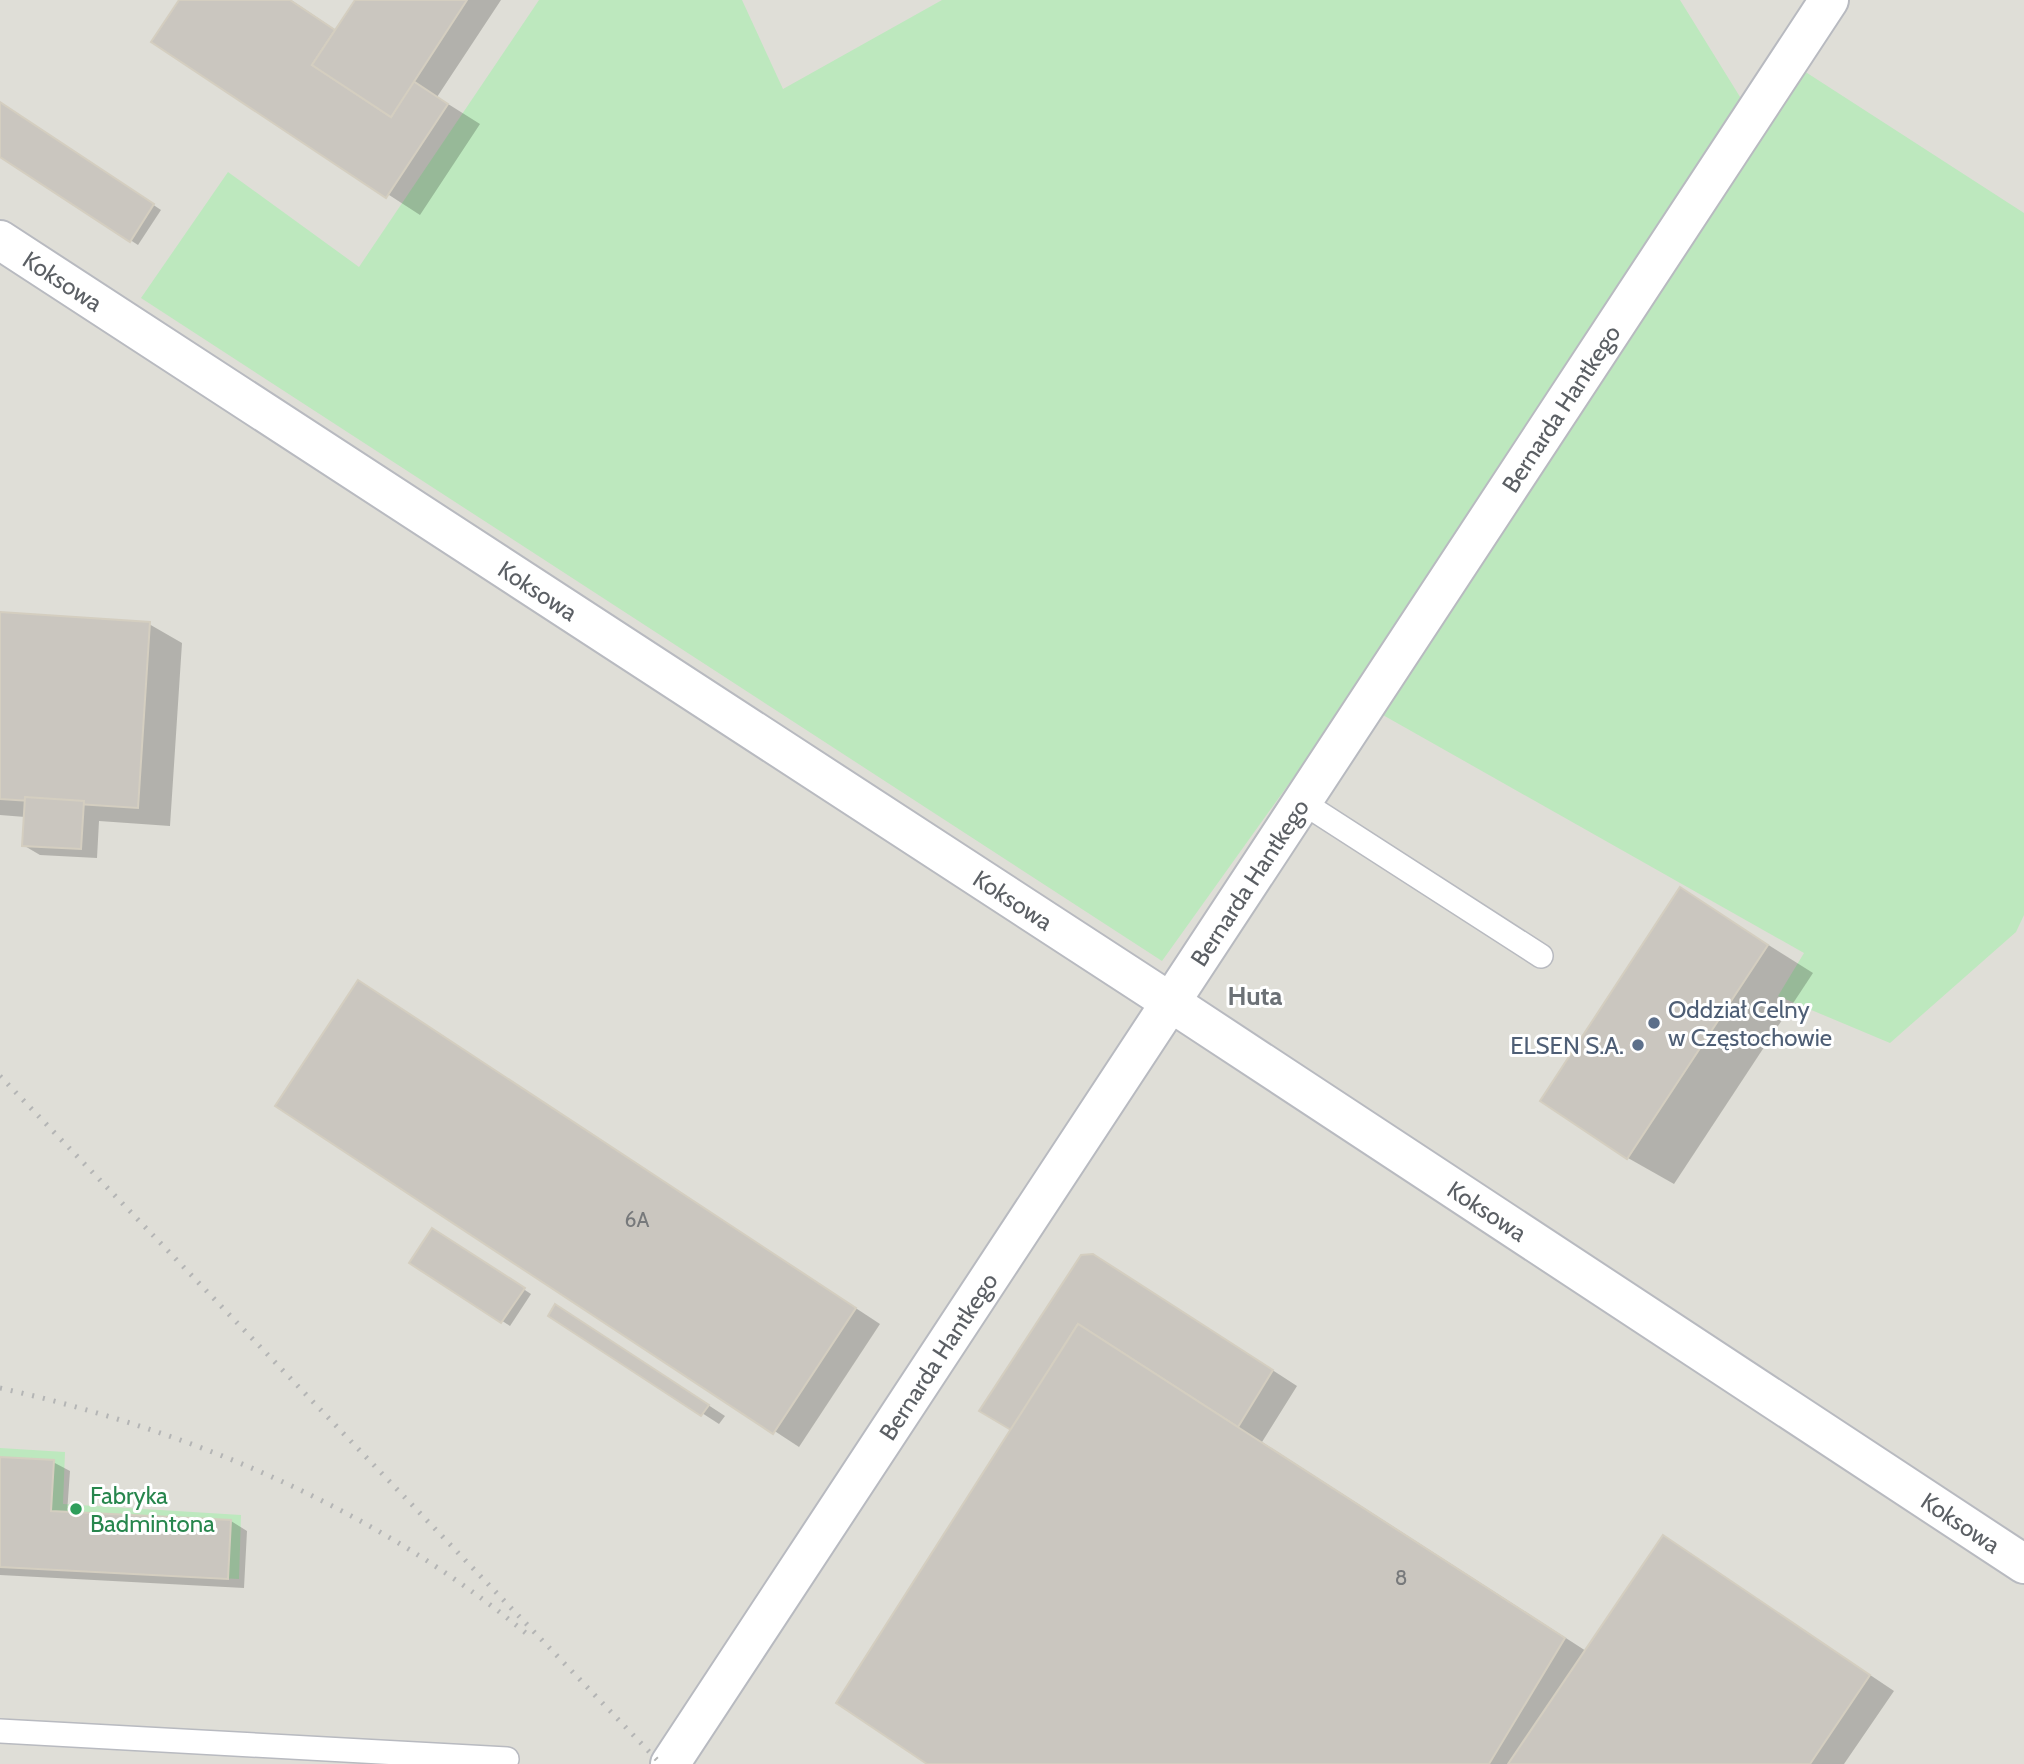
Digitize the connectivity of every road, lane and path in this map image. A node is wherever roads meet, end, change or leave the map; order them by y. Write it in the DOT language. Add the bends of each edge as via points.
graph roads {
  1 [pos="1829,0"];
  2 [pos="0,240"];
  3 [pos="1302,802"];
  4 [pos="1541,956"];
  5 [pos="1170,1002"];
  6 [pos="2024,1564"];
  7 [pos="0,1731"];
  8 [pos="507,1759"];
  9 [pos="670,1764"];
  1 -- 3 [label="street, Bernarda Hantkego"];
  2 -- 5 [label="street, Koksowa"];
  3 -- 4 [label="lane"];
  3 -- 5 [label="street, Bernarda Hantkego"];
  5 -- 6 [label="street, Koksowa"];
  5 -- 9 [label="street, Bernarda Hantkego"];
  7 -- 8 [label="lane"];
}
